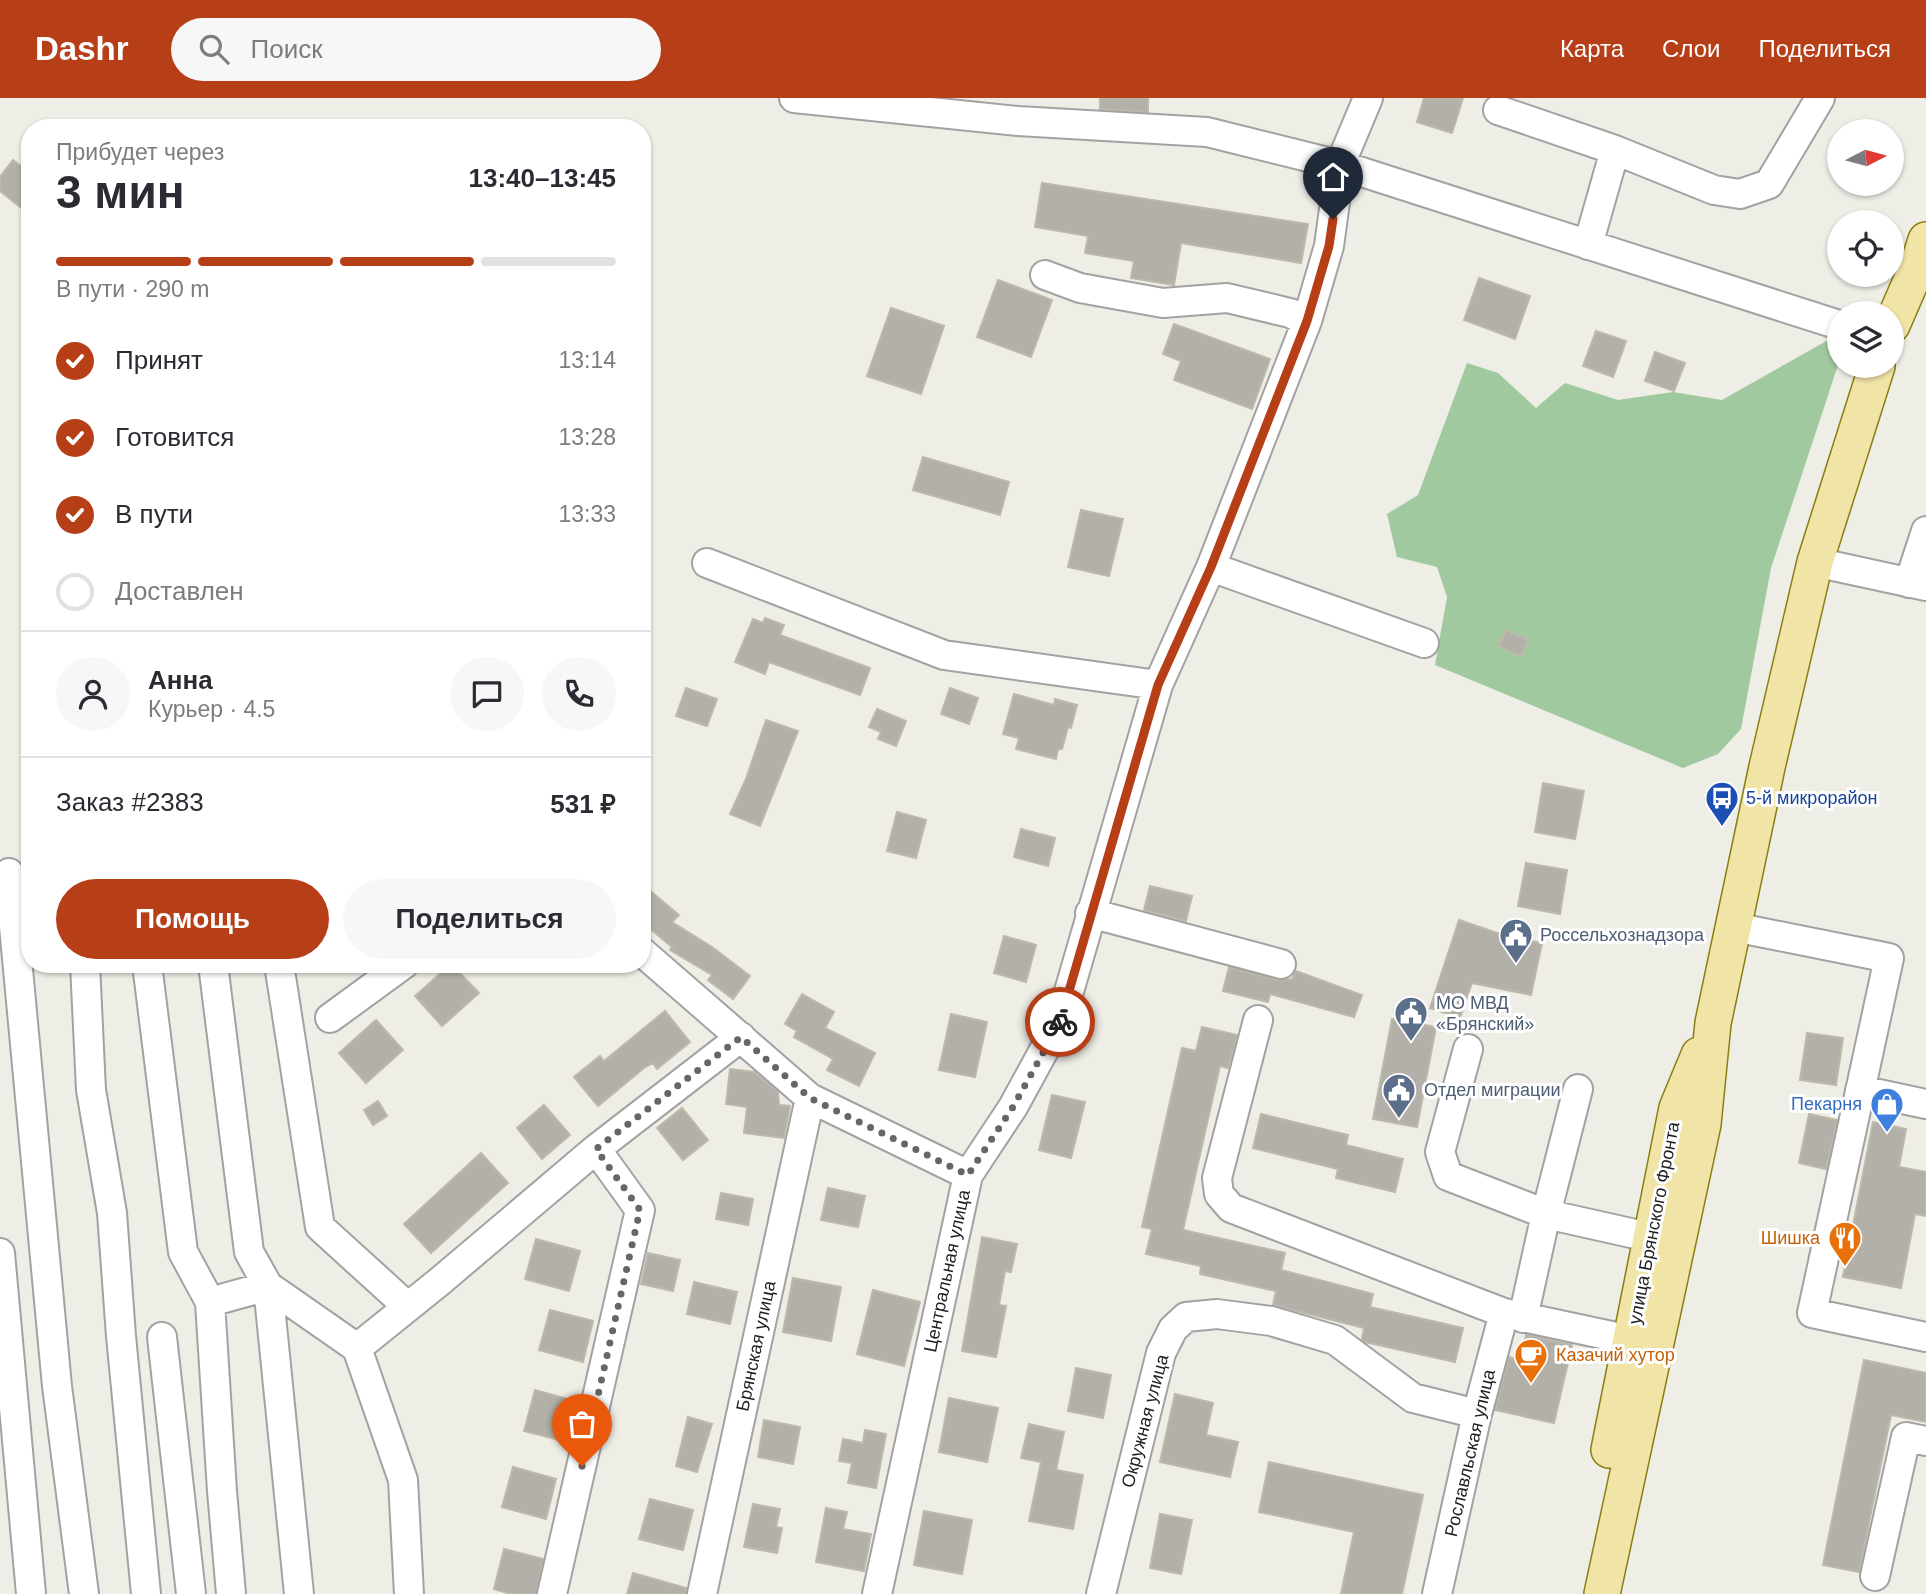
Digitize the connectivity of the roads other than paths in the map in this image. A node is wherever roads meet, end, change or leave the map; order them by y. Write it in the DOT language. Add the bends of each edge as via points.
graph roads {
  1 [pos="794,98"];
  2 [pos="1368,98"];
  3 [pos="1819,98"];
  4 [pos="1499,110"];
  5 [pos="1615,150"];
  6 [pos="1340,165"];
  7 [pos="1926,240"];
  8 [pos="1588,245"];
  9 [pos="1045,275"];
  10 [pos="1902,301"];
  11 [pos="1307,321"];
  12 [pos="1827,321"];
  13 [pos="1873,378"];
  14 [pos="1926,531"];
  15 [pos="1815,562"];
  16 [pos="707,563"];
  17 [pos="1211,567"];
  18 [pos="1917,584"];
  19 [pos="1424,643"];
  20 [pos="1158,685"];
  21 [pos="9,873"];
  22 [pos="1090,913"];
  23 [pos="1734,928"];
  24 [pos="651,961"];
  25 [pos="1281,964"];
  26 [pos="85,973"];
  27 [pos="148,973"];
  28 [pos="214,973"];
  29 [pos="280,973"];
  30 [pos="392,973"];
  31 [pos="330,1018"];
  32 [pos="1258,1020"];
  33 [pos="741,1037"];
  34 [pos="1468,1049"];
  35 [pos="1578,1089"];
  36 [pos="1860,1090"];
  37 [pos="810,1098"];
  38 [pos="1926,1104"];
  39 [pos="596,1149"];
  40 [pos="968,1175"];
  41 [pos="1546,1214"];
  42 [pos="1664,1240"];
  43 [pos="0,1253"];
  44 [pos="268,1286"];
  45 [pos="210,1302"];
  46 [pos="408,1307"];
  47 [pos="1514,1315"];
  48 [pos="162,1336"];
  49 [pos="1926,1337"];
  50 [pos="1643,1343"];
  51 [pos="357,1348"];
  52 [pos="1477,1414"];
  53 [pos="1926,1441"];
  54 [pos="1875,1576"];
  55 [pos="31,1594"];
  56 [pos="84,1594"];
  57 [pos="146,1594"];
  58 [pos="191,1594"];
  59 [pos="232,1594"];
  60 [pos="299,1594"];
  61 [pos="409,1594"];
  62 [pos="552,1594"];
  63 [pos="702,1594"];
  64 [pos="877,1594"];
  65 [pos="1101,1594"];
  66 [pos="1437,1594"];
  67 [pos="1579,1594"];
  68 [pos="1602,1594"];
  1 -- 6 [label="street" via="1018,121 1207,132"];
  2 -- 6 [label="street, Центральная улица"];
  3 -- 5 [label="street" via="1769,184 1740,194 1714,190"];
  4 -- 5 [label="street"];
  5 -- 8 [label="street"];
  6 -- 8 [label="street"];
  6 -- 11 [label="street, Центральная улица" via="1329,246"];
  7 -- 10 [label="main road"];
  8 -- 12 [label="street"];
  9 -- 11 [label="street" via="1080,288 1163,303 1227,298"];
  11 -- 17 [label="street, Центральная улица"];
  13 -- 15 [label="main road, улица Брянского Фронта"];
  14 -- 18 [label="street"];
  15 -- 18 [label="street"];
  15 -- 23 [label="main road, улица Брянского Фронта"];
  16 -- 20 [label="street" via="944,655"];
  17 -- 19 [label="street"];
  17 -- 20 [label="street, Центральная улица"];
  20 -- 22 [label="street, Центральная улица"];
  21 -- 56 [label="street" via="57,1386"];
  22 -- 25 [label="street"];
  22 -- 40 [label="street, Центральная улица" via="1061,1019 1013,1107"];
  23 -- 36 [label="street" via="1889,958"];
  23 -- 42 [label="main road, улица Брянского Фронта" via="1713,1023 1703,1124"];
  24 -- 33 [label="street"];
  26 -- 57 [label="street" via="91,1090 112,1213"];
  27 -- 45 [label="street" via="183,1252"];
  28 -- 44 [label="street" via="249,1252"];
  29 -- 46 [label="street" via="320,1227"];
  30 -- 31 [label="street"];
  32 -- 47 [label="street" via="1217,1178 1219,1194 1231,1208"];
  33 -- 37 [label="street"];
  33 -- 39 [label="street"];
  34 -- 41 [label="street" via="1440,1152 1448,1177"];
  35 -- 41 [label="street, Рославльская улица"];
  36 -- 38 [label="street"];
  36 -- 49 [label="street" via="1812,1312"];
  37 -- 40 [label="street"];
  37 -- 63 [label="street, Брянская улица"];
  39 -- 46 [label="street"];
  39 -- 62 [label="street" via="640,1210"];
  40 -- 64 [label="street, Центральная улица"];
  41 -- 42 [label="street"];
  41 -- 47 [label="street, Рославльская улица"];
  42 -- 50 [label="main road, улица Брянского Фронта"];
  43 -- 55 [label="street"];
  44 -- 45 [label="street"];
  44 -- 51 [label="street"];
  44 -- 60 [label="street"];
  45 -- 59 [label="street"];
  46 -- 51 [label="street"];
  47 -- 50 [label="street"];
  47 -- 52 [label="street, Рославльская улица"];
  48 -- 58 [label="street"];
  50 -- 67 [label="main road, улица Брянского Фронта"];
  50 -- 68 [label="main road, улица Брянского Фронта"];
  51 -- 61 [label="street" via="403,1480"];
  52 -- 65 [label="street, Окружная улица" via="1413,1398 1335,1339 1271,1321 1217,1314 1186,1317 1173,1329 1161,1353"];
  52 -- 66 [label="street, Рославльская улица"];
  53 -- 54 [label="street" via="1906,1437"];
}
